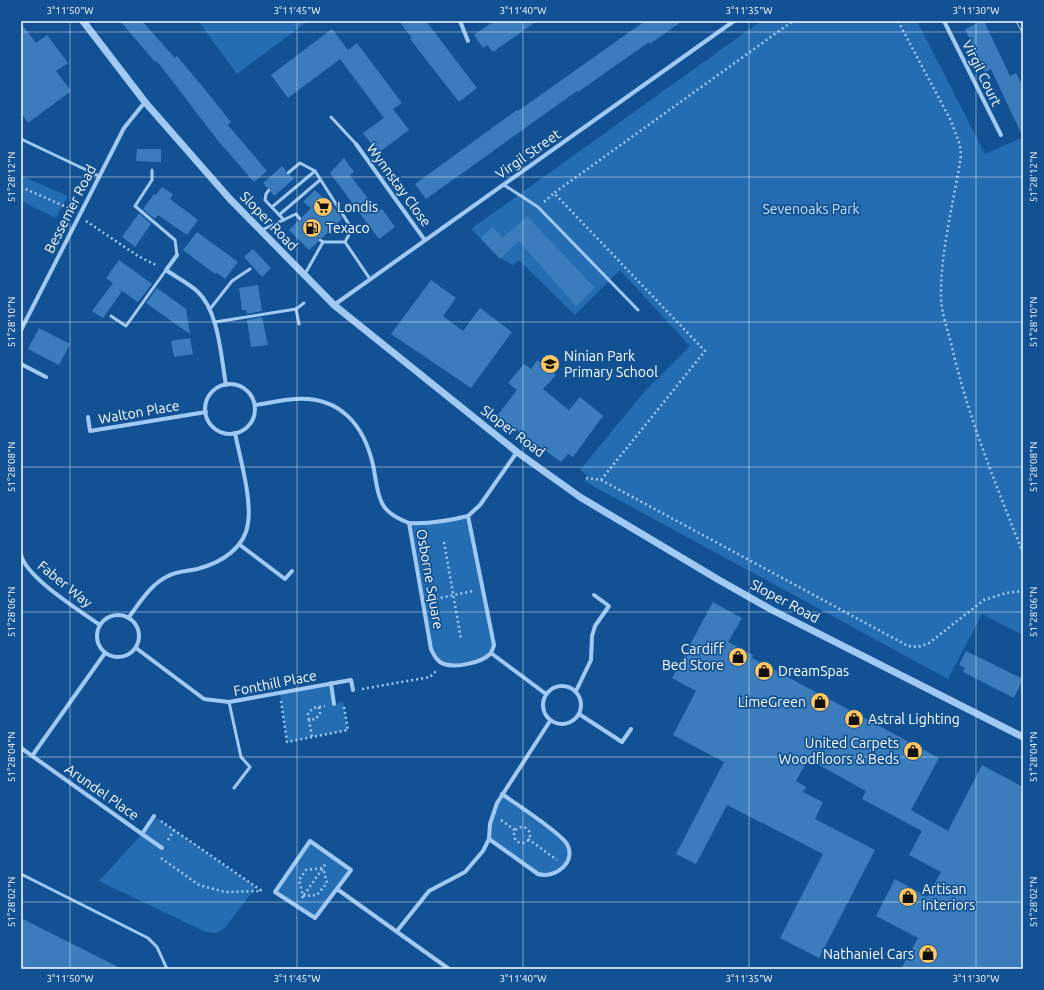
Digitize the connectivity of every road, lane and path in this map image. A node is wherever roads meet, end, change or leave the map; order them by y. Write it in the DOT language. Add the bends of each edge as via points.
graph roads {
  1 [pos="84,21"];
  2 [pos="460,21"];
  3 [pos="734,21"];
  4 [pos="793,21"];
  5 [pos="898,21"];
  6 [pos="944,21"];
  7 [pos="468,41"];
  8 [pos="145,102"];
  9 [pos="331,117"];
  10 [pos="1000,136"];
  11 [pos="21,139"];
  12 [pos="356,144"];
  13 [pos="152,170"];
  14 [pos="315,171"];
  15 [pos="288,173"];
  16 [pos="99,176"];
  17 [pos="320,180"];
  18 [pos="504,184"];
  19 [pos="21,187"];
  20 [pos="269,190"];
  21 [pos="272,207"];
  22 [pos="80,214"];
  23 [pos="279,215"];
  24 [pos="300,219"];
  25 [pos="284,220"];
  26 [pos="260,231"];
  27 [pos="424,239"];
  28 [pos="345,242"];
  29 [pos="177,255"];
  30 [pos="250,269"];
  31 [pos="166,270"];
  32 [pos="304,275"];
  33 [pos="370,278"];
  34 [pos="304,302"];
  35 [pos="334,305"];
  36 [pos="210,309"];
  37 [pos="296,309"];
  38 [pos="638,310"];
  39 [pos="111,316"];
  40 [pos="215,322"];
  41 [pos="299,324"];
  42 [pos="21,330"];
  43 [pos="21,364"];
  44 [pos="46,377"];
  45 [pos="226,385"];
  46 [pos="255,405"];
  47 [pos="206,412"];
  48 [pos="88,417"];
  49 [pos="235,433"];
  50 [pos="517,452"];
  51 [pos="586,478"];
  52 [pos="601,480"];
  53 [pos="468,516"];
  54 [pos="409,523"];
  55 [pos="444,542"];
  56 [pos="240,545"];
  57 [pos="1023,553"];
  58 [pos="21,555"];
  59 [pos="292,571"];
  60 [pos="483,588"];
  61 [pos="1023,591"];
  62 [pos="454,595"];
  63 [pos="594,596"];
  64 [pos="423,602"];
  65 [pos="129,617"];
  66 [pos="100,626"];
  67 [pos="461,638"];
  68 [pos="136,648"];
  69 [pos="105,653"];
  70 [pos="491,653"];
  71 [pos="443,664"];
  72 [pos="331,683"];
  73 [pos="353,690"];
  74 [pos="576,691"];
  75 [pos="280,693"];
  76 [pos="546,694"];
  77 [pos="229,702"];
  78 [pos="334,704"];
  79 [pos="579,714"];
  80 [pos="309,720"];
  81 [pos="550,721"];
  82 [pos="631,729"];
  83 [pos="312,737"];
  84 [pos="1023,737"];
  85 [pos="21,748"];
  86 [pos="32,756"];
  87 [pos="234,788"];
  88 [pos="502,794"];
  89 [pos="493,815"];
  90 [pos="154,816"];
  91 [pos="174,830"];
  92 [pos="516,831"];
  93 [pos="142,834"];
  94 [pos="489,838"];
  95 [pos="528,839"];
  96 [pos="162,848"];
  97 [pos="331,856"];
  98 [pos="565,865"];
  99 [pos="323,868"];
  100 [pos="21,874"];
  101 [pos="337,889"];
  102 [pos="262,891"];
  103 [pos="275,892"];
  104 [pos="303,896"];
  105 [pos="296,906"];
  106 [pos="397,931"];
  107 [pos="166,969"];
  108 [pos="450,969"];
  1 -- 8 [label="street, Sloper Road"];
  2 -- 7 [label="street"];
  3 -- 18 [label="street, Virgil Street"];
  4 -- 52 [label="path" via="554,193 705,351"];
  5 -- 57 [label="path" via="951,121 960,145 944,263 942,310 966,399"];
  6 -- 10 [label="street, Virgil Court"];
  8 -- 16 [label="street, Bessemer Road" via="124,128"];
  8 -- 26 [label="street, Sloper Road"];
  9 -- 12 [label="lane"];
  11 -- 16 [label="lane"];
  12 -- 27 [label="street, Wynnstay Close"];
  13 -- 29 [label="lane" via="152,180 135,206 175,240"];
  14 -- 15 [label="lane" via="300,163"];
  14 -- 17 [label="lane"];
  14 -- 21 [label="lane"];
  16 -- 22 [label="street, Bessemer Road"];
  17 -- 23 [label="lane"];
  17 -- 28 [label="lane" via="352,229"];
  18 -- 27 [label="street, Virgil Street"];
  18 -- 38 [label="lane" via="538,207"];
  19 -- 22 [label="path"];
  20 -- 21 [label="lane" via="265,200"];
  21 -- 23 [label="lane"];
  22 -- 31 [label="path" via="138,256"];
  22 -- 42 [label="street, Bessemer Road"];
  23 -- 25 [label="lane"];
  24 -- 25 [label="lane" via="296,214"];
  25 -- 26 [label="lane"];
  26 -- 32 [label="street, Sloper Road"];
  27 -- 33 [label="street, Virgil Street"];
  28 -- 32 [label="lane" via="322,241"];
  28 -- 33 [label="lane"];
  29 -- 31 [label="street"];
  30 -- 36 [label="lane" via="232,281"];
  31 -- 36 [label="street" via="198,292"];
  31 -- 39 [label="lane" via="126,326"];
  32 -- 35 [label="street, Sloper Road"];
  33 -- 35 [label="street, Virgil Street"];
  34 -- 37 [label="lane"];
  35 -- 50 [label="street, Sloper Road"];
  36 -- 40 [label="street"];
  37 -- 40 [label="lane"];
  37 -- 41 [label="lane"];
  40 -- 45 [label="street"];
  43 -- 44 [label="street"];
  45 -- 46 [label="street" via="246,390 252,396"];
  45 -- 47 [label="street" via="210,395"];
  46 -- 49 [label="street" via="251,423"];
  46 -- 54 [label="street" via="307,399 322,402 348,416 364,436 380,500 396,517"];
  47 -- 48 [label="street, Walton Place" via="90,431"];
  47 -- 49 [label="street" via="212,426 218,431 226,434"];
  49 -- 56 [label="street" via="249,507 247,529"];
  50 -- 53 [label="street" via="480,505"];
  50 -- 84 [label="street, Sloper Road" via="580,497 772,610"];
  51 -- 52 [label="path"];
  52 -- 61 [label="path" via="908,646 918,647 929,643 984,600"];
  53 -- 54 [label="street, Osborne Square" via="429,524"];
  53 -- 60 [label="street"];
  54 -- 64 [label="street, Osborne Square"];
  55 -- 62 [label="path"];
  56 -- 59 [label="street" via="285,579"];
  56 -- 65 [label="street" via="210,564 169,575 158,582"];
  58 -- 66 [label="street, Faber Way" via="23,563 36,577"];
  60 -- 62 [label="path"];
  60 -- 70 [label="street" via="494,645"];
  62 -- 64 [label="path"];
  62 -- 67 [label="path"];
  63 -- 74 [label="street" via="609,606 595,626 591,660"];
  64 -- 71 [label="street, Osborne Square" via="431,650 436,659"];
  65 -- 66 [label="street" via="111,616"];
  65 -- 68 [label="street" via="140,636"];
  66 -- 69 [label="street" via="98,640"];
  68 -- 69 [label="street" via="125,656 117,657"];
  68 -- 77 [label="street, Fonthill Place" via="204,699"];
  69 -- 86 [label="street"];
  70 -- 71 [label="street" via="483,659 466,663"];
  70 -- 76 [label="street"];
  71 -- 73 [label="path" via="430,677"];
  72 -- 73 [label="street, Fonthill Place" via="351,680"];
  72 -- 75 [label="street, Fonthill Place"];
  72 -- 78 [label="street"];
  74 -- 76 [label="street" via="570,687 557,686"];
  74 -- 79 [label="street" via="581,701"];
  75 -- 77 [label="street, Fonthill Place"];
  75 -- 83 [label="path" via="287,742"];
  76 -- 81 [label="street" via="542,706"];
  77 -- 87 [label="lane" via="241,757 250,767"];
  78 -- 83 [label="path" via="343,702 348,730"];
  79 -- 81 [label="street" via="575,720 566,724"];
  79 -- 82 [label="street" via="622,742"];
  80 -- 80 [label="path" via="316,719 320,713 319,707 313,708 308,714"];
  80 -- 83 [label="path"];
  81 -- 88 [label="street"];
  85 -- 86 [label="street, Arundel Place"];
  86 -- 93 [label="street, Arundel Place"];
  88 -- 89 [label="street"];
  88 -- 98 [label="street" via="563,839 569,851"];
  89 -- 92 [label="path"];
  89 -- 94 [label="street"];
  90 -- 91 [label="path"];
  90 -- 93 [label="street, Arundel Place"];
  91 -- 96 [label="path"];
  91 -- 102 [label="path"];
  92 -- 95 [label="path" via="515,837 518,841"];
  92 -- 95 [label="path" via="526,828 530,833"];
  93 -- 96 [label="street"];
  94 -- 98 [label="street" via="538,874 553,875"];
  94 -- 106 [label="street" via="477,860 465,872 429,892"];
  95 -- 98 [label="path"];
  96 -- 102 [label="path" via="157,855 199,885 225,892"];
  97 -- 99 [label="path"];
  97 -- 101 [label="street" via="351,870"];
  97 -- 103 [label="street" via="310,841"];
  99 -- 104 [label="path"];
  99 -- 104 [label="path" via="327,883 317,895"];
  99 -- 104 [label="path" via="306,870 299,880"];
  100 -- 107 [label="lane" via="148,938 157,947"];
  101 -- 105 [label="street" via="315,918"];
  101 -- 106 [label="street"];
  102 -- 103 [label="path"];
  103 -- 105 [label="street"];
  104 -- 105 [label="path"];
  106 -- 108 [label="street"];
}
